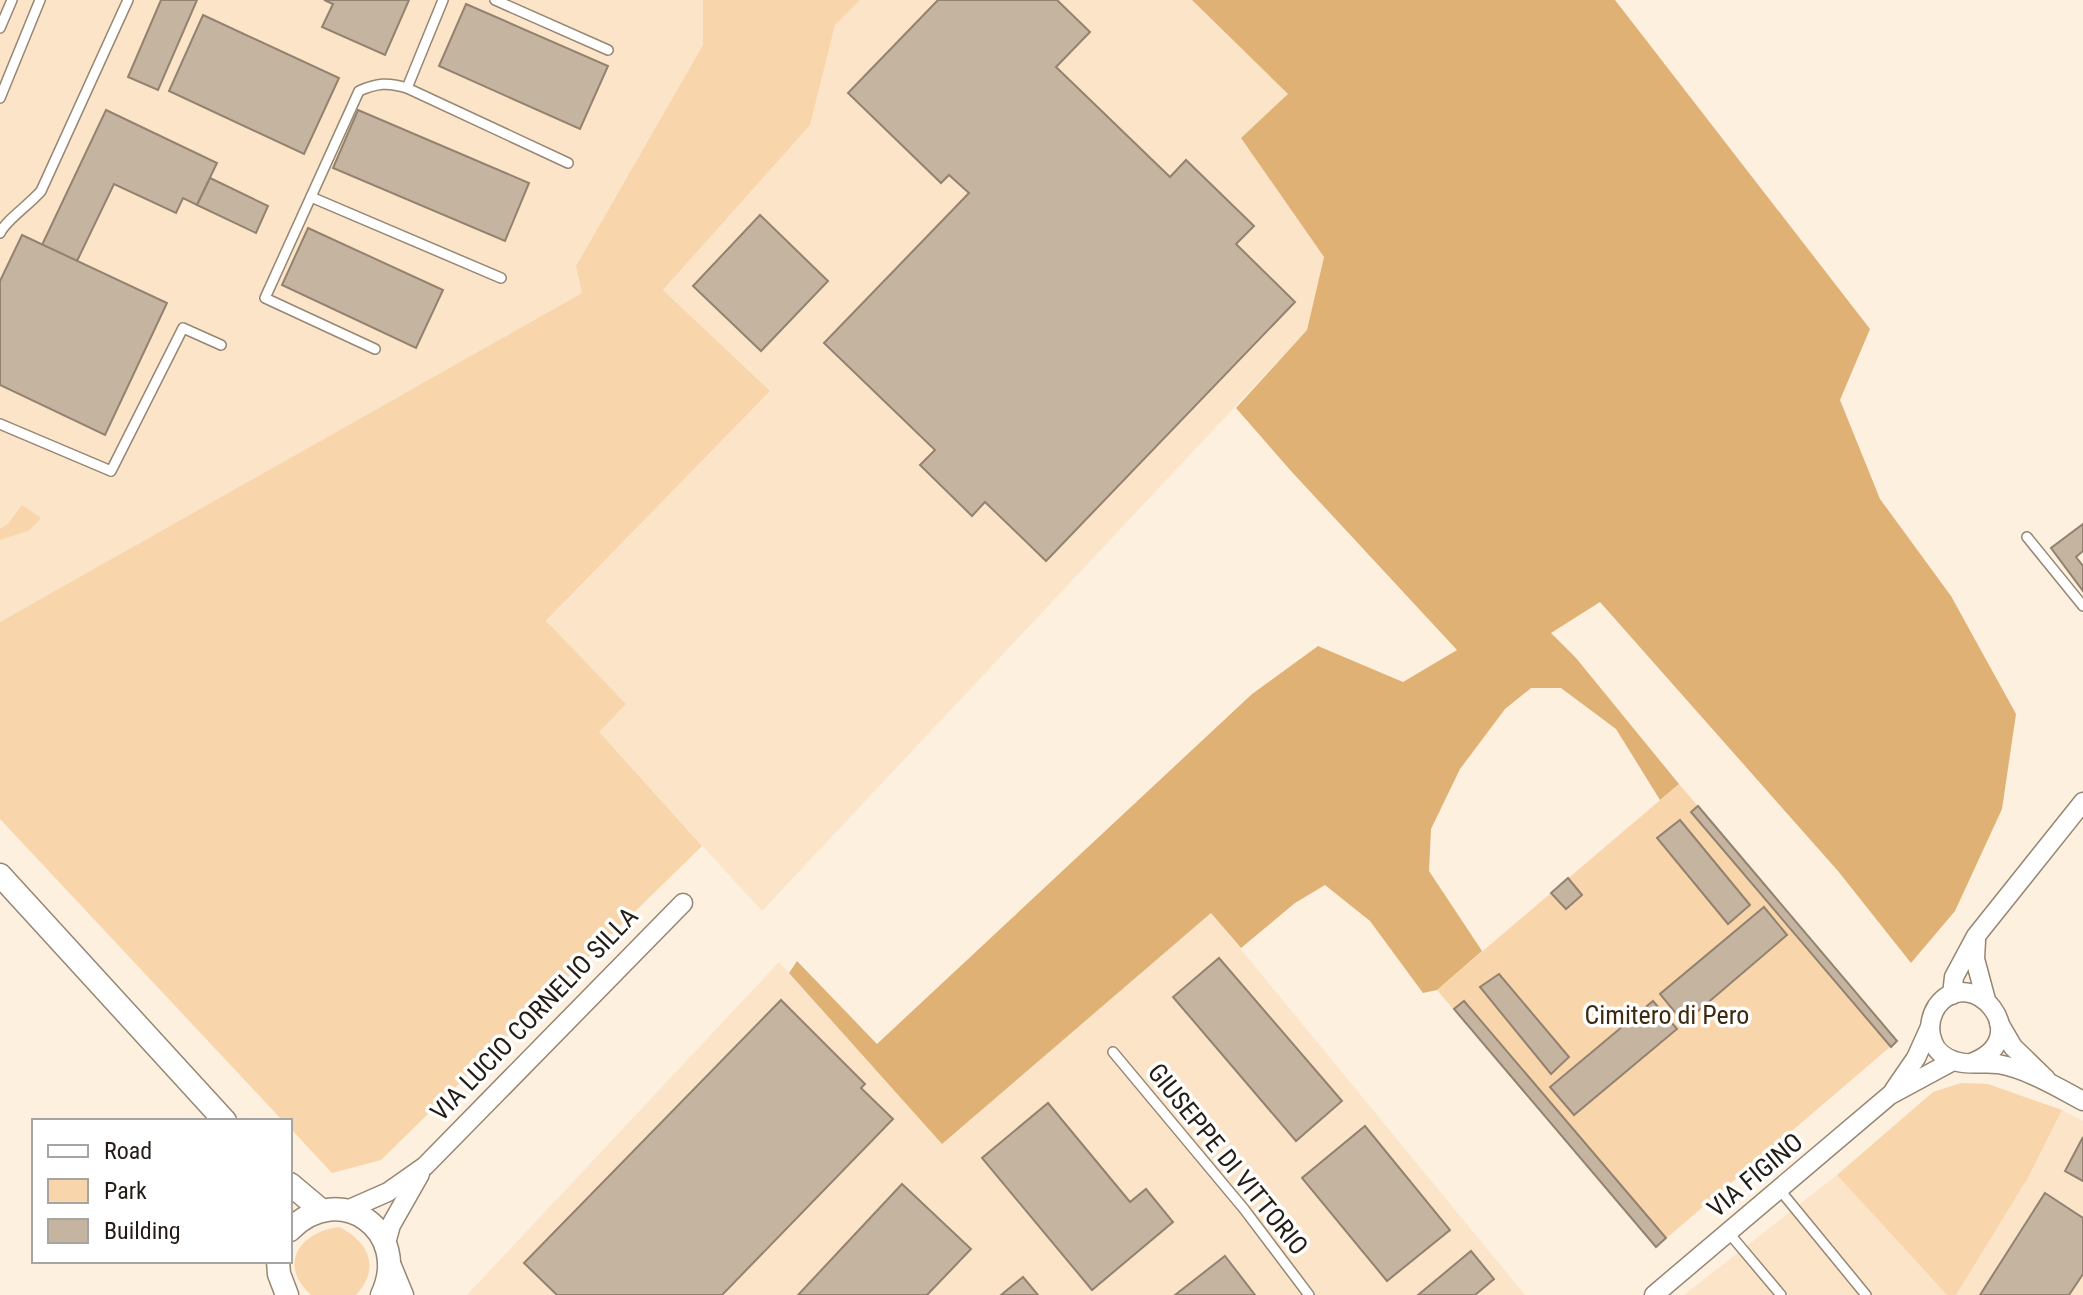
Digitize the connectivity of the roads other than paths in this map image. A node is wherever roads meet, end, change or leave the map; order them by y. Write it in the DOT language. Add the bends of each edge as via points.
graph roads {
  1 [pos="12,0"];
  2 [pos="40,0"];
  3 [pos="128,0"];
  4 [pos="443,0"];
  5 [pos="495,0"];
  6 [pos="0,28"];
  7 [pos="608,50"];
  8 [pos="407,88"];
  9 [pos="0,98"];
  10 [pos="568,163"];
  11 [pos="311,197"];
  12 [pos="0,233"];
  13 [pos="501,278"];
  14 [pos="221,345"];
  15 [pos="375,349"];
  16 [pos="0,424"];
  17 [pos="2027,537"];
  18 [pos="2083,606"];
  19 [pos="2083,802"];
  20 [pos="0,875"];
  21 [pos="683,903"];
  22 [pos="1976,936"];
  23 [pos="1952,995"];
  24 [pos="1986,1000"];
  25 [pos="1999,1023"];
  26 [pos="1930,1027"];
  27 [pos="1113,1052"];
  28 [pos="1962,1062"];
  29 [pos="2051,1083"];
  30 [pos="1890,1095"];
  31 [pos="2083,1101"];
  32 [pos="223,1119"];
  33 [pos="425,1166"];
  34 [pos="292,1186"];
  35 [pos="1779,1189"];
  36 [pos="321,1210"];
  37 [pos="347,1210"];
  38 [pos="292,1228"];
  39 [pos="1728,1232"];
  40 [pos="388,1252"];
  41 [pos="382,1295"];
  42 [pos="404,1295"];
  43 [pos="1309,1295"];
  44 [pos="1654,1295"];
  45 [pos="1781,1295"];
  46 [pos="1866,1295"];
  1 -- 6 [label="lane"];
  2 -- 9 [label="lane"];
  3 -- 12 [label="lane" via="41,191"];
  4 -- 8 [label="lane"];
  5 -- 7 [label="lane"];
  8 -- 10 [label="lane"];
  8 -- 11 [label="lane" via="381,83 359,91"];
  11 -- 13 [label="lane"];
  11 -- 15 [label="lane" via="265,298"];
  14 -- 16 [label="lane" via="183,328 111,471"];
  17 -- 18 [label="lane"];
  19 -- 22 [label="street"];
  20 -- 32 [label="street"];
  21 -- 33 [label="street, VIA LUCIO CORNELIO SILLA"];
  22 -- 23 [label="street" via="1954,977"];
  22 -- 24 [label="street" via="1975,959"];
  23 -- 24 [label="street" via="1968,993"];
  23 -- 26 [label="street" via="1936,1008"];
  24 -- 25 [label="street"];
  25 -- 28 [label="street" via="1992,1050 1983,1058"];
  25 -- 29 [label="street" via="2013,1047"];
  26 -- 28 [label="street" via="1936,1047"];
  26 -- 30 [label="street, VIA FIGINO"];
  27 -- 43 [label="lane, GIUSEPPE DI VITTORIO"];
  28 -- 29 [label="street" via="2000,1064"];
  28 -- 30 [label="street, VIA FIGINO"];
  29 -- 31 [label="street"];
  30 -- 35 [label="street, VIA FIGINO"];
  33 -- 37 [label="street, VIA LUCIO CORNELIO SILLA" via="388,1192"];
  33 -- 40 [label="street, VIA LUCIO CORNELIO SILLA" via="391,1225"];
  34 -- 36 [label="street"];
  35 -- 39 [label="street, VIA FIGINO"];
  35 -- 46 [label="lane"];
  36 -- 37 [label="street, VIA LUCIO CORNELIO SILLA"];
  36 -- 38 [label="street"];
  37 -- 40 [label="street" via="371,1222"];
  39 -- 44 [label="street, VIA FIGINO"];
  39 -- 45 [label="lane"];
  40 -- 41 [label="street, VIA LUCIO CORNELIO SILLA"];
  40 -- 42 [label="street"];
}
